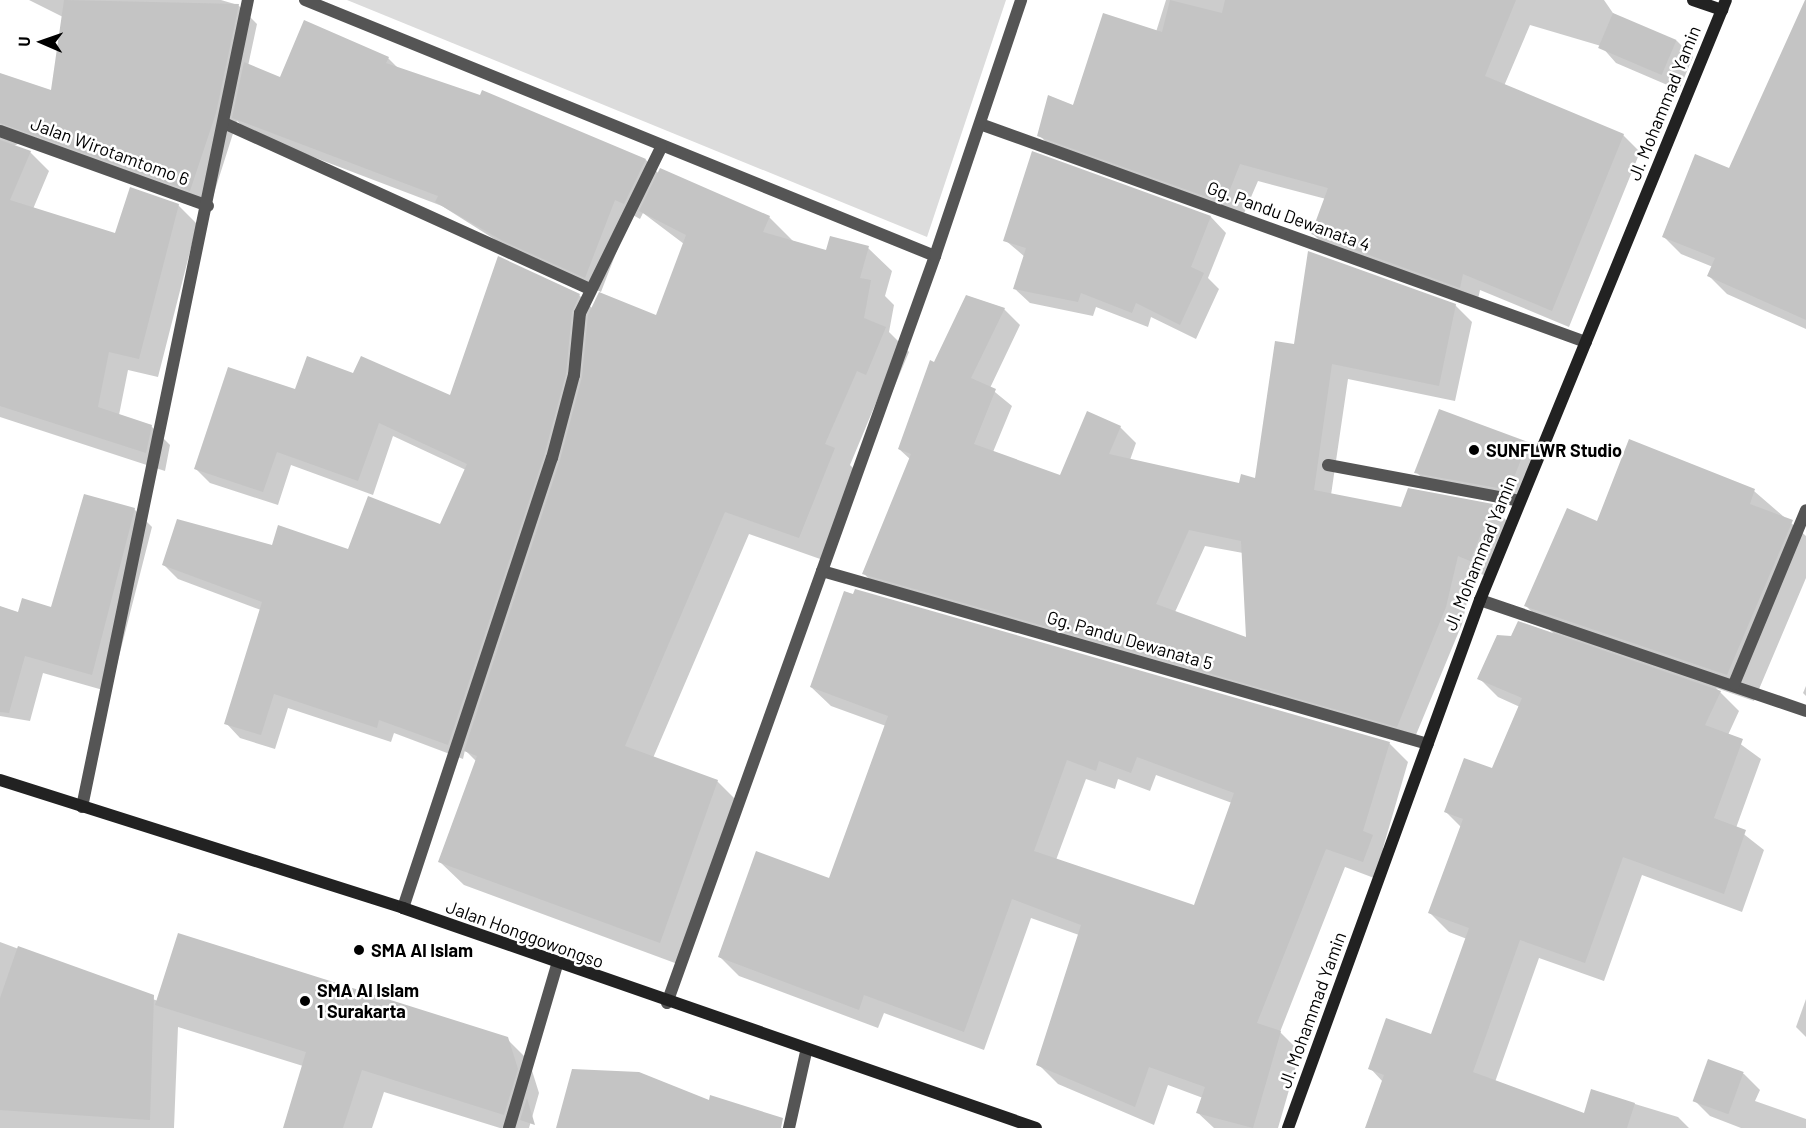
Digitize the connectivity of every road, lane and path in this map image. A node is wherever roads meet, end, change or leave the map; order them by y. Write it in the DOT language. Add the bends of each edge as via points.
graph roads {
  1 [pos="248,0"];
  2 [pos="305,0"];
  3 [pos="1021,0"];
  4 [pos="1693,0"];
  5 [pos="1724,5"];
  6 [pos="226,124"];
  7 [pos="980,124"];
  8 [pos="0,131"];
  9 [pos="661,148"];
  10 [pos="208,206"];
  11 [pos="935,256"];
  12 [pos="590,289"];
  13 [pos="1586,342"];
  14 [pos="1329,465"];
  15 [pos="1520,501"];
  16 [pos="1806,510"];
  17 [pos="822,571"];
  18 [pos="1480,600"];
  19 [pos="1734,684"];
  20 [pos="1806,711"];
  21 [pos="1428,744"];
  22 [pos="0,780"];
  23 [pos="82,807"];
  24 [pos="403,909"];
  25 [pos="557,965"];
  26 [pos="666,1002"];
  27 [pos="806,1052"];
  28 [pos="509,1128"];
  29 [pos="789,1128"];
  30 [pos="1036,1128"];
  31 [pos="1288,1128"];
  1 -- 6 [label="street"];
  2 -- 9 [label="street"];
  3 -- 7 [label="street"];
  4 -- 5 [label="main road"];
  5 -- 13 [label="main road, Jl. Mohammad Yamin"];
  6 -- 10 [label="street"];
  6 -- 12 [label="street"];
  7 -- 11 [label="street"];
  7 -- 13 [label="street, Gg. Pandu Dewanata 4"];
  8 -- 10 [label="street, Jalan Wirotamtomo 6"];
  9 -- 11 [label="street"];
  9 -- 12 [label="street"];
  10 -- 23 [label="street"];
  11 -- 17 [label="street"];
  12 -- 24 [label="street" via="552,458"];
  13 -- 15 [label="main road, Jl. Mohammad Yamin"];
  14 -- 15 [label="street"];
  15 -- 18 [label="main road, Jl. Mohammad Yamin"];
  16 -- 19 [label="street"];
  17 -- 21 [label="street, Gg. Pandu Dewanata 5"];
  17 -- 26 [label="street"];
  18 -- 19 [label="street"];
  18 -- 21 [label="main road, Jl. Mohammad Yamin"];
  19 -- 20 [label="street"];
  21 -- 31 [label="main road, Jl. Mohammad Yamin"];
  22 -- 23 [label="main road, Jalan Honggowongso"];
  23 -- 24 [label="main road, Jalan Honggowongso"];
  24 -- 25 [label="main road, Jalan Honggowongso"];
  25 -- 26 [label="main road, Jalan Honggowongso"];
  25 -- 28 [label="street"];
  26 -- 27 [label="main road, Jalan Honggowongso"];
  27 -- 29 [label="street"];
  27 -- 30 [label="main road, Jalan Honggowongso"];
}
